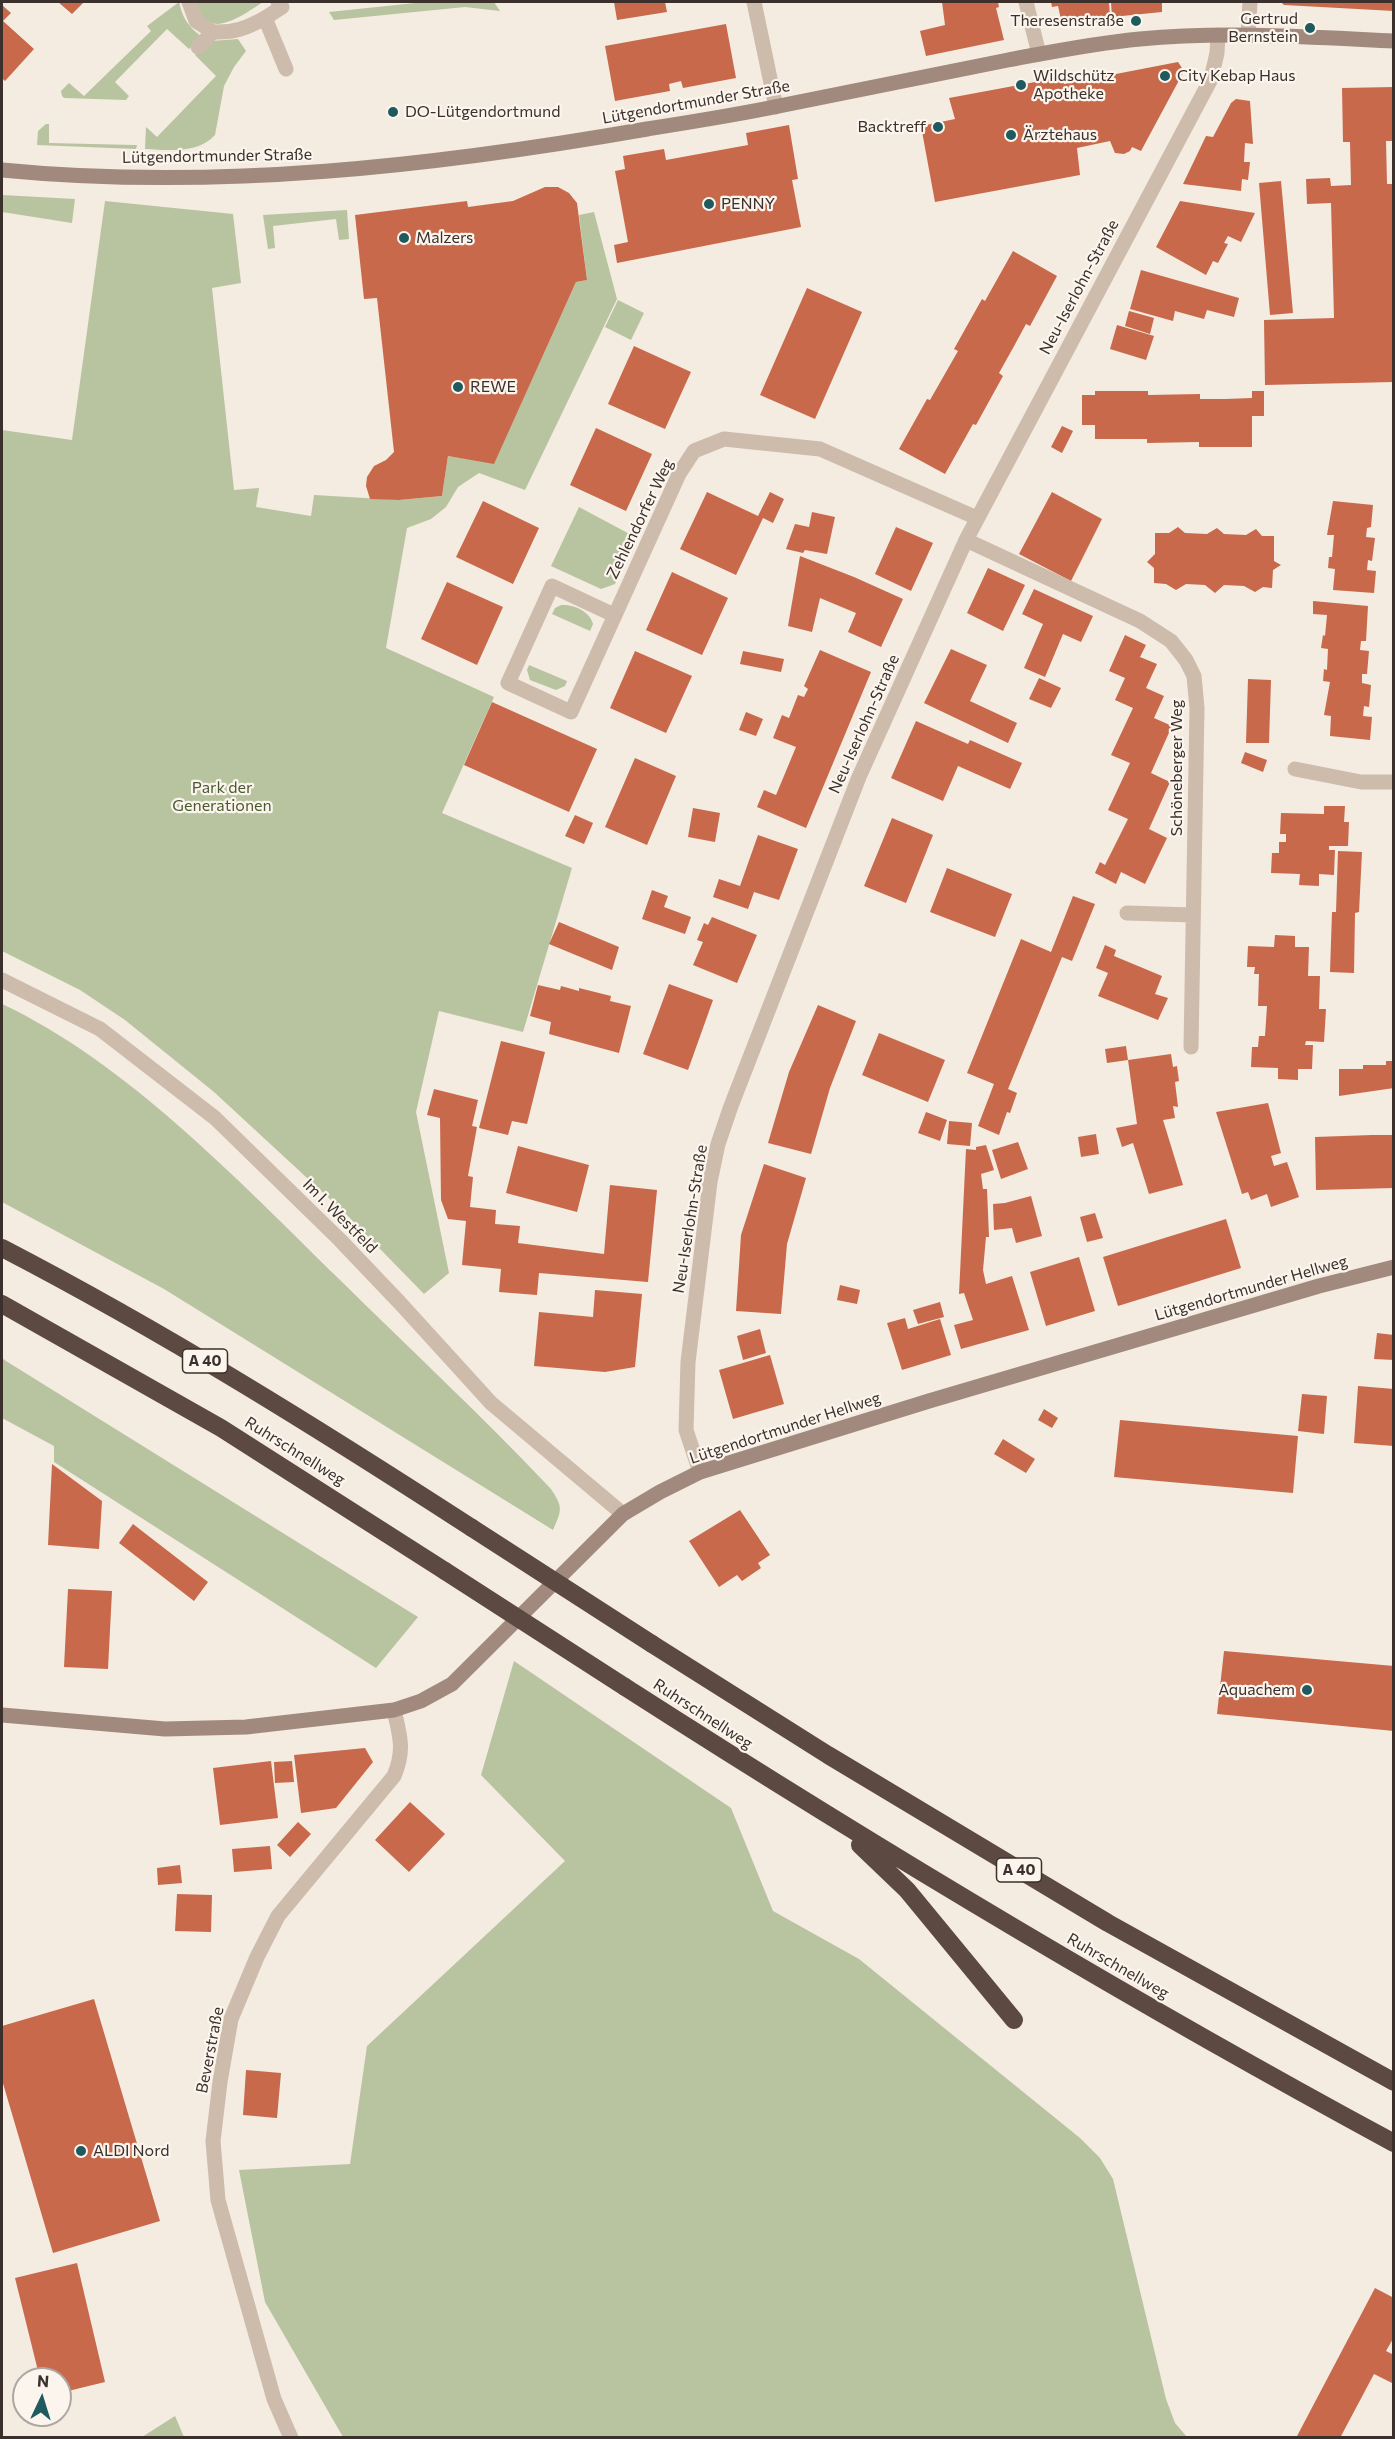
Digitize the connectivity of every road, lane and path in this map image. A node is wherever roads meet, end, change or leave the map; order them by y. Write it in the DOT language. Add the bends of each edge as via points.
graph roads {
  1 [pos="189,2"];
  2 [pos="278,2"];
  3 [pos="754,2"];
  4 [pos="1026,2"];
  5 [pos="1250,2"];
  6 [pos="265,18"];
  7 [pos="213,32"];
  8 [pos="1218,35"];
  9 [pos="1248,35"];
  10 [pos="1394,41"];
  11 [pos="198,47"];
  12 [pos="1039,54"];
  13 [pos="286,69"];
  14 [pos="776,107"];
  15 [pos="2,170"];
  16 [pos="977,518"];
  17 [pos="966,540"];
  18 [pos="614,615"];
  19 [pos="1295,769"];
  20 [pos="1394,782"];
  21 [pos="1127,913"];
  22 [pos="1193,915"];
  23 [pos="2,980"];
  24 [pos="1191,1047"];
  25 [pos="2,1248"];
  26 [pos="1394,1267"];
  27 [pos="2,1304"];
  28 [pos="700,1472"];
  29 [pos="623,1514"];
  30 [pos="394,1710"];
  31 [pos="2,1715"];
  32 [pos="796,1797"];
  33 [pos="1014,2020"];
  34 [pos="1394,2082"];
  35 [pos="1394,2142"];
  36 [pos="291,2438"];
  1 -- 7 [label="street" via="196,21"];
  2 -- 6 [label="street" via="282,7"];
  3 -- 14 [label="street"];
  4 -- 12 [label="street"];
  5 -- 9 [label="street"];
  6 -- 7 [label="street" via="245,29"];
  6 -- 13 [label="street"];
  7 -- 11 [label="street"];
  8 -- 9 [label="main road, Lütgendortmunder Straße"];
  8 -- 12 [label="main road, Lütgendortmunder Straße" via="1138,39"];
  8 -- 16 [label="street, Neu-Iserlohn-Straße" via="1211,79"];
  9 -- 10 [label="main road, Lütgendortmunder Straße"];
  12 -- 14 [label="main road, Lütgendortmunder Straße"];
  14 -- 15 [label="main road, Lütgendortmunder Straße" via="471,158 304,173 138,177"];
  16 -- 17 [label="street, Neu-Iserlohn-Straße"];
  16 -- 18 [label="street, Zehlendorfer Weg" via="820,449 724,439 694,451 679,474"];
  17 -- 22 [label="street, Schöneberger Weg" via="1140,621 1171,641 1186,660 1194,676 1197,708"];
  17 -- 28 [label="street, Neu-Iserlohn-Straße" via="859,777 718,1144 685,1395 686,1430"];
  18 -- 18 [label="street, Zehlendorfer Weg" via="571,712 508,683 552,586"];
  19 -- 20 [label="street" via="1361,782"];
  21 -- 22 [label="street"];
  22 -- 24 [label="street, Schöneberger Weg"];
  23 -- 29 [label="street, Im I. Westfeld" via="100,1029 215,1118 378,1279 491,1404"];
  25 -- 34 [label="highway, Ruhrschnellweg / A 40, bridge" via="227,1373 347,1446 828,1755 1108,1923"];
  26 -- 28 [label="main road, Lütgendortmunder Hellweg" via="929,1401"];
  27 -- 32 [label="highway, Ruhrschnellweg, bridge" via="221,1428"];
  28 -- 29 [label="main road, Lütgendortmunder Hellweg"];
  29 -- 30 [label="main road, Lütgendortmunder Hellweg" via="452,1684"];
  30 -- 31 [label="main road, Lütgendortmunder Hellweg" via="246,1727 165,1729"];
  30 -- 36 [label="street, Beverstraße" via="401,1748 394,1776 278,1916 231,2019 220,2082 213,2141 218,2200 274,2399"];
  32 -- 33 [label="highway" via="867,1850 907,1890"];
  32 -- 35 [label="highway, Ruhrschnellweg" via="1117,1988"];
}
